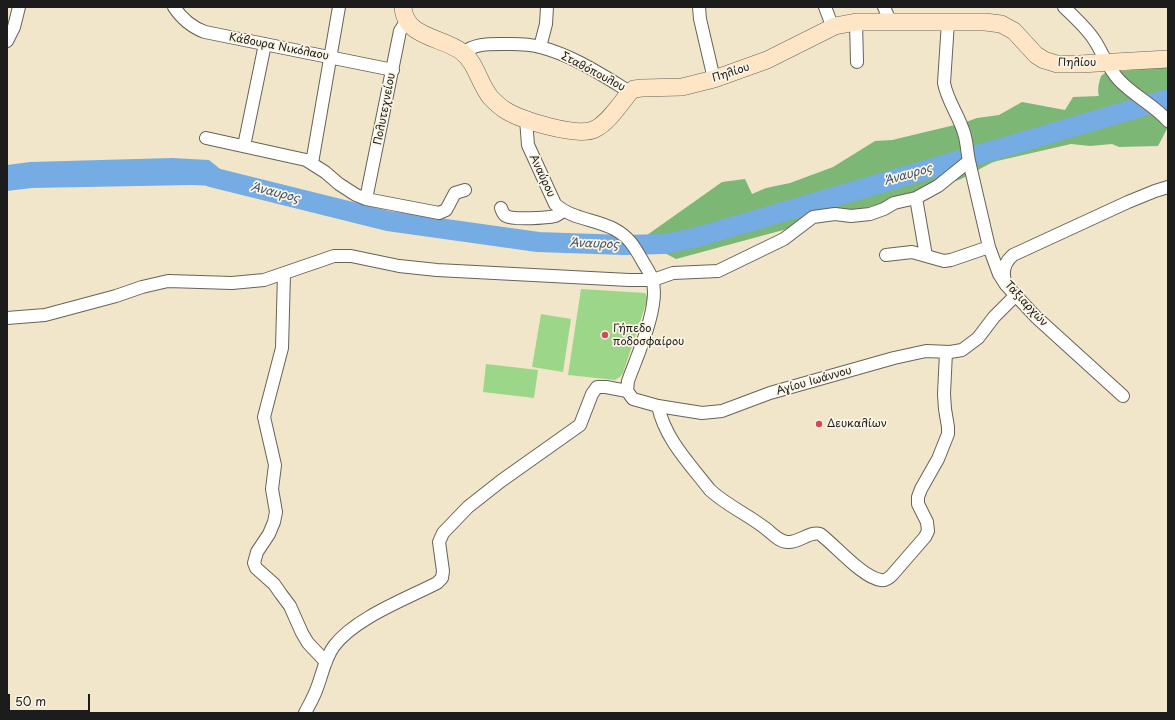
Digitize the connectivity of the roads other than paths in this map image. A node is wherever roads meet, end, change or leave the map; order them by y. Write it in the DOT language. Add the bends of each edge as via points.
graph roads {
  1 [pos="19,7"];
  2 [pos="174,7"];
  3 [pos="339,7"];
  4 [pos="547,7"];
  5 [pos="699,7"];
  6 [pos="825,7"];
  7 [pos="1064,7"];
  8 [pos="405,14"];
  9 [pos="887,14"];
  10 [pos="856,22"];
  11 [pos="948,22"];
  12 [pos="833,28"];
  13 [pos="7,41"];
  14 [pos="265,44"];
  15 [pos="540,47"];
  16 [pos="463,53"];
  17 [pos="331,57"];
  18 [pos="1168,59"];
  19 [pos="857,62"];
  20 [pos="1106,62"];
  21 [pos="393,70"];
  22 [pos="714,79"];
  23 [pos="630,92"];
  24 [pos="526,119"];
  25 [pos="1168,121"];
  26 [pos="206,138"];
  27 [pos="244,146"];
  28 [pos="969,160"];
  29 [pos="312,163"];
  30 [pos="1168,187"];
  31 [pos="465,190"];
  32 [pos="916,198"];
  33 [pos="366,199"];
  34 [pos="501,208"];
  35 [pos="563,211"];
  36 [pos="989,247"];
  37 [pos="886,255"];
  38 [pos="926,256"];
  39 [pos="284,274"];
  40 [pos="653,280"];
  41 [pos="1006,284"];
  42 [pos="1015,296"];
  43 [pos="7,318"];
  44 [pos="946,352"];
  45 [pos="627,391"];
  46 [pos="1123,396"];
  47 [pos="658,406"];
  48 [pos="326,662"];
  49 [pos="305,713"];
  1 -- 13 [label="street"];
  2 -- 14 [label="street, Κάβουρα Νικόλαου" via="186,21 198,29"];
  3 -- 17 [label="street"];
  4 -- 15 [label="street"];
  5 -- 22 [label="street"];
  6 -- 12 [label="street"];
  7 -- 20 [label="street" via="1090,35"];
  8 -- 16 [label="main road" via="416,30"];
  8 -- 21 [label="street, Πολυτεχνείου"];
  9 -- 10 [label="main road, Πηλίου"];
  9 -- 11 [label="main road, Πηλίου"];
  10 -- 12 [label="main road, Πηλίου"];
  10 -- 19 [label="street"];
  11 -- 20 [label="main road, Πηλίου" via="991,22 1005,25 1036,55 1054,63"];
  11 -- 28 [label="street, Ταξιαρχών" via="944,83 964,134"];
  12 -- 22 [label="main road, Πηλίου" via="773,58"];
  14 -- 17 [label="street, Κάβουρα Νικόλαου"];
  14 -- 27 [label="street"];
  15 -- 16 [label="street, Σταθόπουλου" via="486,44"];
  15 -- 23 [label="street, Σταθόπουλου" via="574,60"];
  16 -- 24 [label="main road" via="495,102 504,110"];
  17 -- 21 [label="street, Κάβουρα Νικόλαου"];
  17 -- 29 [label="street"];
  18 -- 20 [label="main road, Πηλίου"];
  20 -- 25 [label="street" via="1125,86"];
  21 -- 33 [label="street, Πολυτεχνείου"];
  22 -- 23 [label="main road, Πηλίου" via="682,87 642,88"];
  23 -- 24 [label="main road" via="604,122 593,130 576,132"];
  24 -- 35 [label="street, Αναύρου" via="528,145 556,204"];
  26 -- 27 [label="street"];
  27 -- 29 [label="street"];
  28 -- 32 [label="street" via="938,186"];
  28 -- 36 [label="street, Ταξιαρχών"];
  29 -- 33 [label="street" via="338,184"];
  30 -- 41 [label="street" via="1128,202 1013,255 1007,261 1004,270"];
  31 -- 33 [label="street" via="455,193 446,210 439,213"];
  32 -- 38 [label="street"];
  32 -- 40 [label="street" via="894,203 870,214 813,217 784,239 718,271 673,273"];
  34 -- 35 [label="street" via="507,217 514,218 556,216"];
  35 -- 40 [label="street" via="593,220 629,239"];
  36 -- 38 [label="street" via="944,261"];
  36 -- 41 [label="street, Ταξιαρχών" via="999,274"];
  37 -- 38 [label="street" via="909,252"];
  39 -- 40 [label="street" via="334,256 352,256 387,264 437,270"];
  39 -- 43 [label="street" via="264,280 232,284 168,280 45,314"];
  39 -- 48 [label="street" via="282,348 264,417 275,465 272,489 276,512 269,534 257,552 254,563 290,606 308,643"];
  40 -- 45 [label="street" via="654,296 650,317 628,381"];
  41 -- 42 [label="street, Ταξιαρχών"];
  42 -- 44 [label="street, Αγίου Ιωάννου" via="974,342 957,352"];
  42 -- 46 [label="street, Ταξιαρχών"];
  44 -- 47 [label="street, Αγίου Ιωάννου" via="926,351 894,358 770,393 714,413"];
  44 -- 47 [label="street" via="944,394 948,434 918,497 918,504 928,522 928,531 925,538 886,580 866,573 817,533 792,542 782,541 755,520 716,496 671,440"];
  45 -- 47 [label="street, Αγίου Ιωάννου" via="633,399"];
  45 -- 48 [label="street, Αγίου Ιωάννου" via="597,387 580,425 468,507 443,533 439,542 442,578 358,624 334,646"];
  48 -- 49 [label="street"];
}
